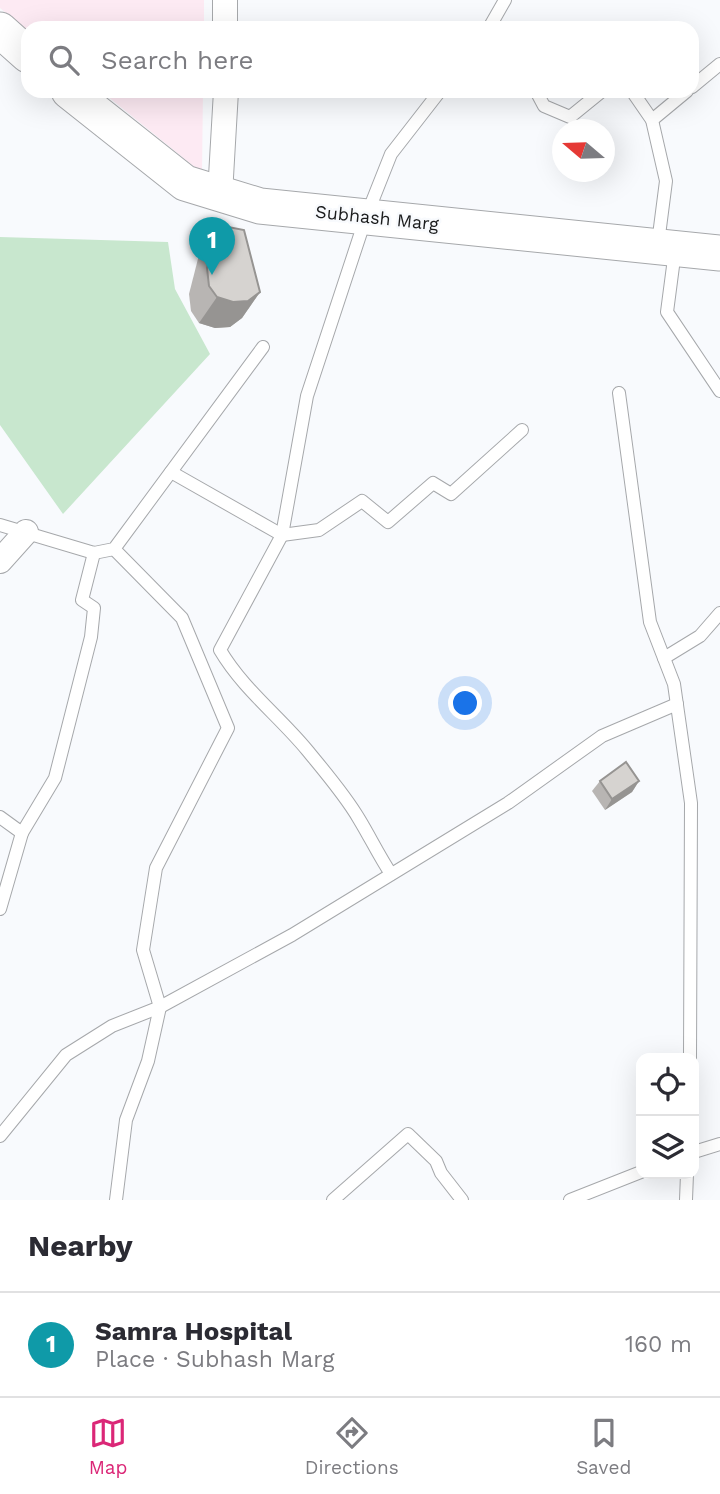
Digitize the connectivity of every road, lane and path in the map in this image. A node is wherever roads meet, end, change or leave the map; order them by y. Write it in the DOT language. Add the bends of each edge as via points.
graph roads {
  1 [pos="225,0"];
  2 [pos="505,0"];
  3 [pos="225,21"];
  4 [pos="497,21"];
  5 [pos="0,30"];
  6 [pos="21,49"];
  7 [pos="720,64"];
  8 [pos="699,81"];
  9 [pos="78,98"];
  10 [pos="226,98"];
  11 [pos="435,98"];
  12 [pos="540,98"];
  13 [pos="593,98"];
  14 [pos="637,98"];
  15 [pos="679,98"];
  16 [pos="652,120"];
  17 [pos="220,194"];
  18 [pos="366,217"];
  19 [pos="666,247"];
  20 [pos="720,253"];
  21 [pos="263,347"];
  22 [pos="720,391"];
  23 [pos="620,393"];
  24 [pos="522,430"];
  25 [pos="171,472"];
  26 [pos="0,525"];
  27 [pos="26,532"];
  28 [pos="282,535"];
  29 [pos="114,549"];
  30 [pos="94,553"];
  31 [pos="0,561"];
  32 [pos="720,613"];
  33 [pos="664,659"];
  34 [pos="677,704"];
  35 [pos="0,817"];
  36 [pos="22,833"];
  37 [pos="391,874"];
  38 [pos="0,909"];
  39 [pos="160,1007"];
  40 [pos="690,1053"];
  41 [pos="0,1136"];
  42 [pos="720,1144"];
  43 [pos="699,1150"];
  44 [pos="636,1173"];
  45 [pos="687,1179"];
  46 [pos="116,1200"];
  47 [pos="332,1200"];
  48 [pos="462,1200"];
  49 [pos="569,1200"];
  50 [pos="686,1200"];
  1 -- 3 [label="street"];
  2 -- 4 [label="lane"];
  5 -- 6 [label="main road"];
  7 -- 8 [label="lane"];
  9 -- 17 [label="main road, Subhash Marg" via="185,183"];
  10 -- 17 [label="street"];
  11 -- 18 [label="lane" via="391,154"];
  12 -- 13 [label="lane" via="544,106 570,117"];
  14 -- 16 [label="lane"];
  15 -- 16 [label="lane"];
  16 -- 19 [label="lane" via="666,181"];
  17 -- 18 [label="main road, Subhash Marg" via="260,206"];
  18 -- 19 [label="main road, Subhash Marg"];
  18 -- 28 [label="lane" via="307,396"];
  19 -- 20 [label="main road, Subhash Marg"];
  19 -- 22 [label="lane" via="667,312"];
  21 -- 25 [label="lane"];
  23 -- 33 [label="lane" via="650,622"];
  24 -- 28 [label="lane" via="451,494 433,483 388,522 362,501 319,530"];
  25 -- 28 [label="lane"];
  25 -- 29 [label="lane"];
  26 -- 27 [label="lane"];
  27 -- 30 [label="lane"];
  27 -- 31 [label="street"];
  28 -- 37 [label="lane" via="220,650 233,672 321,768 359,818"];
  29 -- 30 [label="lane"];
  29 -- 39 [label="lane" via="182,618 228,728 156,867 143,950"];
  30 -- 36 [label="lane" via="82,600 94,608 91,637 55,778"];
  32 -- 33 [label="lane" via="700,636"];
  33 -- 34 [label="lane"];
  34 -- 37 [label="lane" via="602,736 508,803"];
  34 -- 40 [label="lane" via="691,803"];
  35 -- 36 [label="lane"];
  36 -- 38 [label="lane"];
  37 -- 39 [label="lane"];
  39 -- 41 [label="lane" via="112,1026 66,1055"];
  39 -- 46 [label="lane" via="148,1060 126,1120"];
  42 -- 43 [label="lane"];
  44 -- 49 [label="lane"];
  45 -- 50 [label="lane"];
  47 -- 48 [label="lane" via="408,1133 436,1161"];
}
